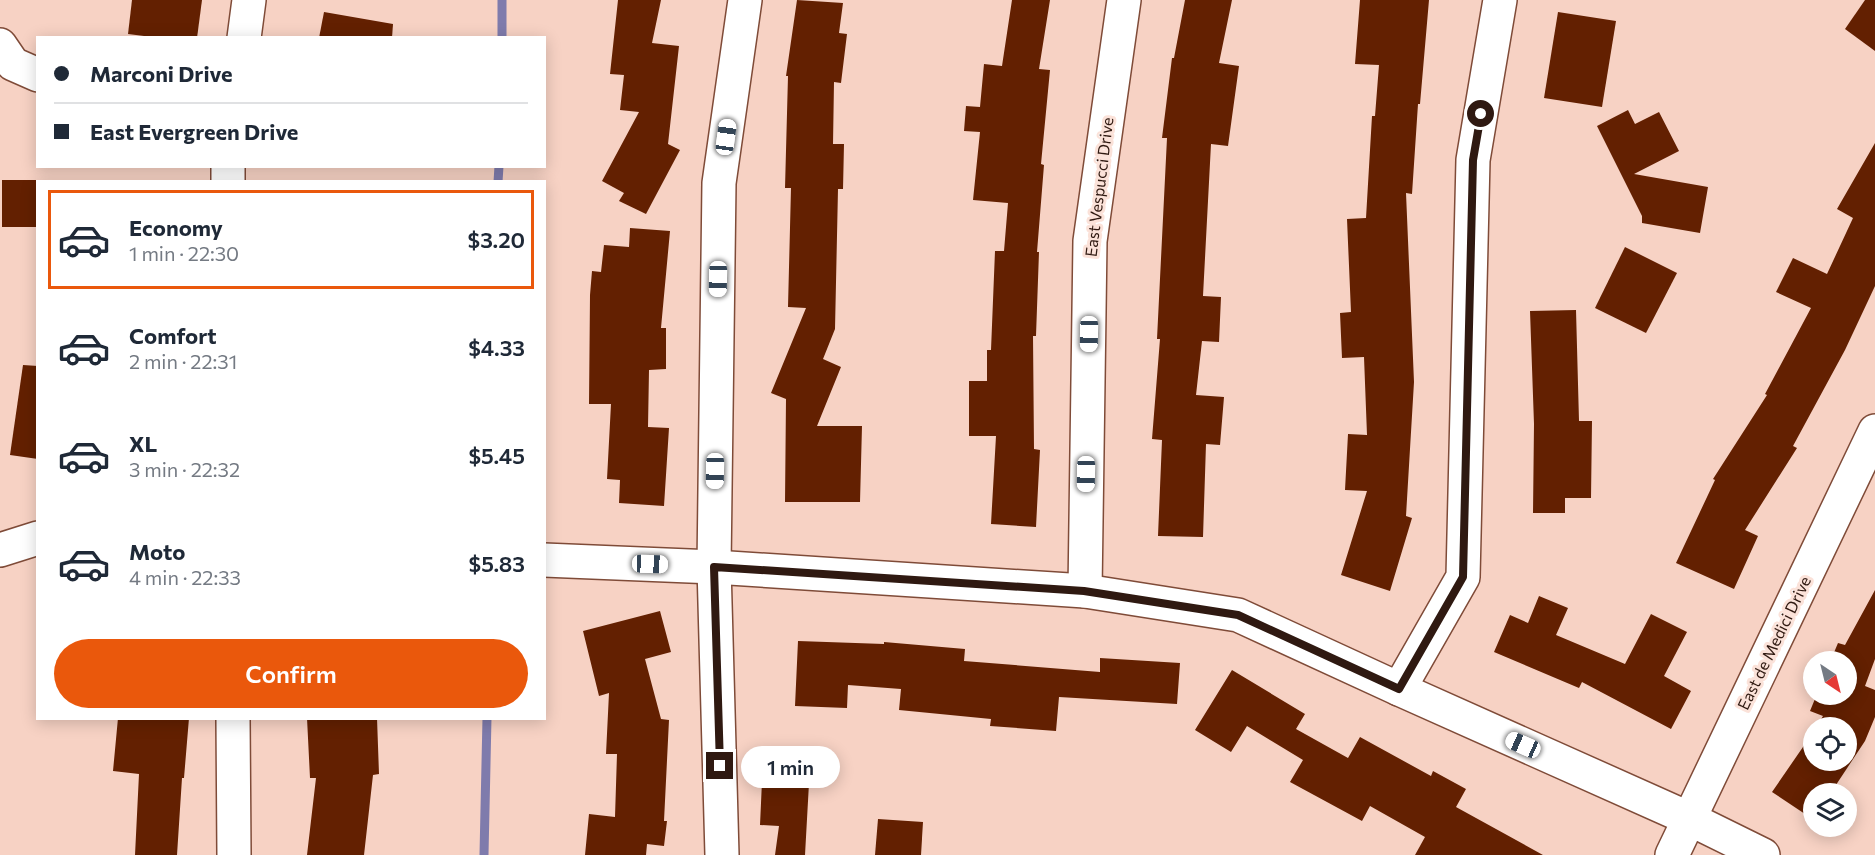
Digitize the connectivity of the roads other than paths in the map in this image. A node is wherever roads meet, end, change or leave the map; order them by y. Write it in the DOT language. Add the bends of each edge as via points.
graph roads {
  1 [pos="249,0"];
  2 [pos="745,0"];
  3 [pos="1124,0"];
  4 [pos="1500,0"];
  5 [pos="244,36"];
  6 [pos="1875,430"];
  7 [pos="36,539"];
  8 [pos="0,550"];
  9 [pos="546,560"];
  10 [pos="714,567"];
  11 [pos="1084,591"];
  12 [pos="1399,689"];
  13 [pos="233,720"];
  14 [pos="1690,819"];
  15 [pos="234,855"];
  16 [pos="722,855"];
  17 [pos="1671,855"];
  18 [pos="1763,855"];
  1 -- 5 [label="street"];
  2 -- 10 [label="street" via="719,183"];
  3 -- 11 [label="street, East Vespucci Drive" via="1090,241"];
  4 -- 12 [label="street" via="1473,160 1463,577"];
  6 -- 14 [label="street, East de Medici Drive"];
  7 -- 8 [label="street"];
  9 -- 10 [label="street"];
  10 -- 11 [label="street"];
  10 -- 16 [label="street"];
  11 -- 12 [label="street" via="1238,615"];
  12 -- 14 [label="street"];
  13 -- 15 [label="street"];
  14 -- 17 [label="street, East de Medici Drive"];
  14 -- 18 [label="street"];
}
